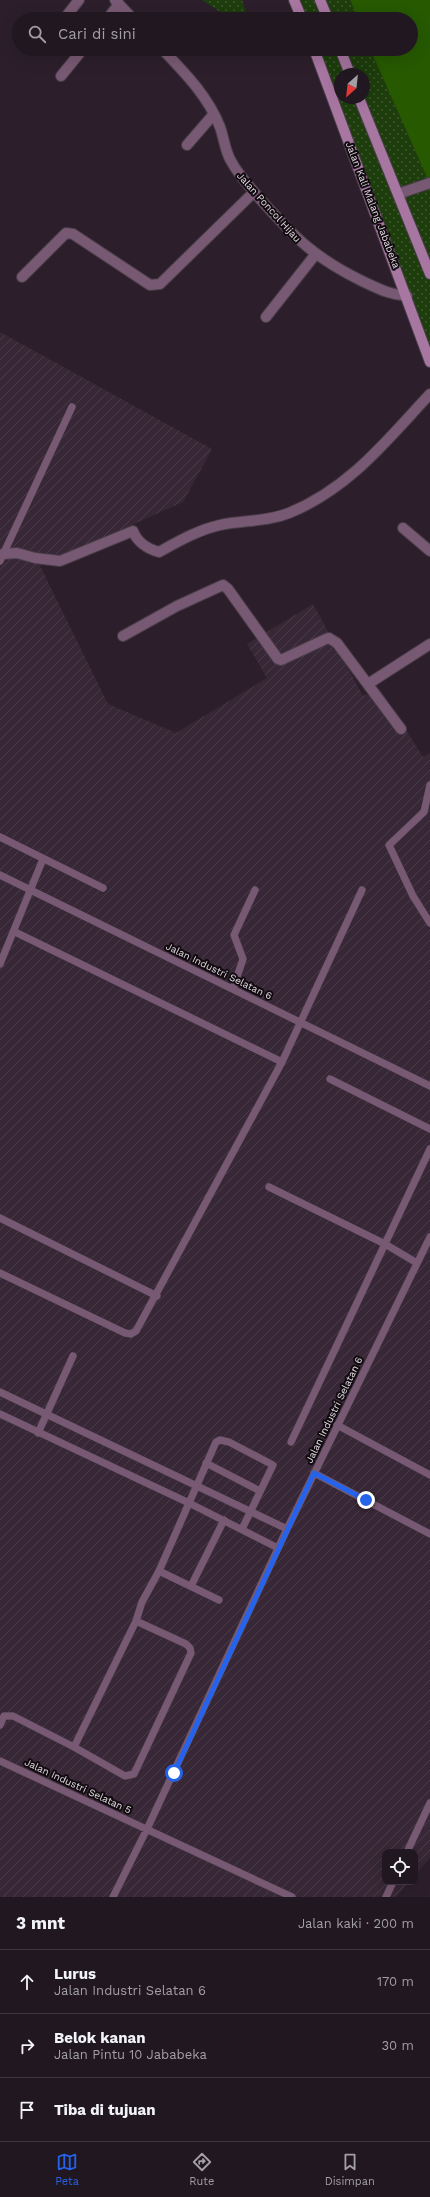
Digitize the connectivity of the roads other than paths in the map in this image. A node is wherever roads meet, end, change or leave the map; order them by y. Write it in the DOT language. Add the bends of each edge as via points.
graph roads {
  1 [pos="79,0"];
  2 [pos="294,0"];
  3 [pos="320,0"];
  4 [pos="117,2"];
  5 [pos="70,12"];
  6 [pos="111,12"];
  7 [pos="126,12"];
  8 [pos="299,12"];
  9 [pos="325,12"];
  10 [pos="77,56"];
  11 [pos="169,56"];
  12 [pos="317,56"];
  13 [pos="343,56"];
  14 [pos="348,68"];
  15 [pos="61,76"];
  16 [pos="361,104"];
  17 [pos="213,115"];
  18 [pos="187,145"];
  19 [pos="430,182"];
  20 [pos="254,192"];
  21 [pos="398,194"];
  22 [pos="316,255"];
  23 [pos="430,274"];
  24 [pos="22,277"];
  25 [pos="407,296"];
  26 [pos="266,317"];
  27 [pos="430,362"];
  28 [pos="430,394"];
  29 [pos="72,407"];
  30 [pos="403,528"];
  31 [pos="430,551"];
  32 [pos="2,558"];
  33 [pos="123,636"];
  34 [pos="430,644"];
  35 [pos="368,684"];
  36 [pos="401,729"];
  37 [pos="430,784"];
  38 [pos="0,837"];
  39 [pos="43,860"];
  40 [pos="2,876"];
  41 [pos="0,884"];
  42 [pos="103,888"];
  43 [pos="30,890"];
  44 [pos="255,890"];
  45 [pos="362,890"];
  46 [pos="430,923"];
  47 [pos="15,932"];
  48 [pos="0,964"];
  49 [pos="233,989"];
  50 [pos="302,1023"];
  51 [pos="282,1062"];
  52 [pos="330,1079"];
  53 [pos="430,1086"];
  54 [pos="430,1129"];
  55 [pos="430,1149"];
  56 [pos="269,1187"];
  57 [pos="0,1218"];
  58 [pos="430,1237"];
  59 [pos="385,1244"];
  60 [pos="417,1263"];
  61 [pos="0,1273"];
  62 [pos="157,1296"];
  63 [pos="73,1356"];
  64 [pos="0,1392"];
  65 [pos="0,1414"];
  66 [pos="45,1414"];
  67 [pos="337,1425"];
  68 [pos="38,1433"];
  69 [pos="291,1442"];
  70 [pos="206,1463"];
  71 [pos="314,1473"];
  72 [pos="430,1475"];
  73 [pos="197,1486"];
  74 [pos="260,1491"];
  75 [pos="189,1503"];
  76 [pos="250,1512"];
  77 [pos="224,1520"];
  78 [pos="242,1529"];
  79 [pos="286,1529"];
  80 [pos="430,1534"];
  81 [pos="278,1548"];
  82 [pos="159,1571"];
  83 [pos="191,1586"];
  84 [pos="219,1600"];
  85 [pos="136,1621"];
  86 [pos="0,1725"];
  87 [pos="74,1747"];
  88 [pos="0,1761"];
  89 [pos="430,1803"];
  90 [pos="147,1829"];
  91 [pos="408,1849"];
  92 [pos="392,1885"];
  93 [pos="114,1897"];
  94 [pos="292,1897"];
  95 [pos="386,1897"];
  1 -- 5 [label="street"];
  2 -- 8 [label="main road"];
  3 -- 9 [label="main road"];
  4 -- 6 [label="street"];
  4 -- 7 [label="street"];
  10 -- 15 [label="street"];
  11 -- 17 [label="street, Jalan Poncol Hijau" via="195,84"];
  12 -- 25 [label="main road, Jalan Kali Malang Jababeka"];
  13 -- 14 [label="main road"];
  16 -- 21 [label="main road"];
  17 -- 18 [label="street"];
  17 -- 20 [label="street, Jalan Poncol Hijau" via="220,126 230,160"];
  19 -- 21 [label="street"];
  20 -- 22 [label="street, Jalan Poncol Hijau" via="299,241"];
  20 -- 24 [label="street" via="160,284 150,285 73,234 66,233"];
  21 -- 23 [label="main road"];
  22 -- 25 [label="street, Jalan Poncol Hijau" via="387,293"];
  22 -- 26 [label="street"];
  25 -- 27 [label="main road, Jalan Kali Malang Jababeka"];
  28 -- 32 [label="street" via="366,463 342,484 290,513 271,519 219,525 196,532 159,552 148,548 135,537 133,531 60,561 18,553"];
  29 -- 32 [label="lane"];
  30 -- 31 [label="street"];
  33 -- 35 [label="street" via="223,585 276,658 281,660 329,638 337,643"];
  34 -- 35 [label="street"];
  35 -- 36 [label="street"];
  37 -- 46 [label="lane" via="424,812 388,845 413,896"];
  38 -- 39 [label="lane"];
  39 -- 42 [label="lane"];
  39 -- 43 [label="lane"];
  40 -- 41 [label="lane"];
  40 -- 43 [label="lane, Jalan Industri Selatan 6"];
  43 -- 47 [label="lane"];
  43 -- 49 [label="lane, Jalan Industri Selatan 6"];
  44 -- 49 [label="lane" via="234,934 243,959"];
  45 -- 50 [label="lane"];
  47 -- 48 [label="lane"];
  47 -- 51 [label="lane"];
  49 -- 50 [label="lane, Jalan Industri Selatan 6"];
  50 -- 51 [label="lane"];
  50 -- 53 [label="lane, Jalan Industri Selatan 6"];
  51 -- 62 [label="lane"];
  52 -- 54 [label="lane"];
  55 -- 59 [label="lane"];
  56 -- 59 [label="lane"];
  57 -- 62 [label="lane"];
  58 -- 60 [label="lane, Jalan Industri Selatan 6"];
  59 -- 60 [label="lane"];
  59 -- 69 [label="lane"];
  60 -- 67 [label="lane, Jalan Industri Selatan 6"];
  61 -- 62 [label="lane" via="131,1334 136,1331"];
  63 -- 66 [label="lane"];
  64 -- 66 [label="lane"];
  65 -- 68 [label="lane"];
  66 -- 68 [label="lane"];
  66 -- 73 [label="lane"];
  67 -- 71 [label="lane, Jalan Industri Selatan 6"];
  67 -- 72 [label="lane"];
  68 -- 75 [label="lane"];
  70 -- 73 [label="lane"];
  70 -- 74 [label="lane"];
  70 -- 74 [label="lane" via="216,1442 223,1440 272,1464 273,1467"];
  71 -- 79 [label="lane, Jalan Industri Selatan 6"];
  71 -- 80 [label="lane"];
  73 -- 75 [label="lane"];
  73 -- 76 [label="lane"];
  74 -- 76 [label="lane"];
  75 -- 77 [label="lane"];
  75 -- 82 [label="lane"];
  76 -- 78 [label="lane"];
  76 -- 79 [label="lane"];
  77 -- 78 [label="lane"];
  77 -- 83 [label="lane"];
  78 -- 81 [label="lane"];
  79 -- 81 [label="lane, Jalan Industri Selatan 6"];
  81 -- 90 [label="lane, Jalan Industri Selatan 6"];
  82 -- 83 [label="lane"];
  82 -- 85 [label="lane" via="142,1602"];
  83 -- 84 [label="lane"];
  85 -- 87 [label="lane"];
  85 -- 87 [label="lane" via="186,1644 191,1653 134,1774 125,1776"];
  86 -- 87 [label="lane" via="4,1716 13,1716"];
  88 -- 90 [label="lane, Jalan Industri Selatan 5"];
  89 -- 91 [label="lane"];
  90 -- 93 [label="lane, Jalan Industri Selatan 6"];
  90 -- 94 [label="lane, Jalan Industri Selatan 5"];
  92 -- 95 [label="lane"];
}
